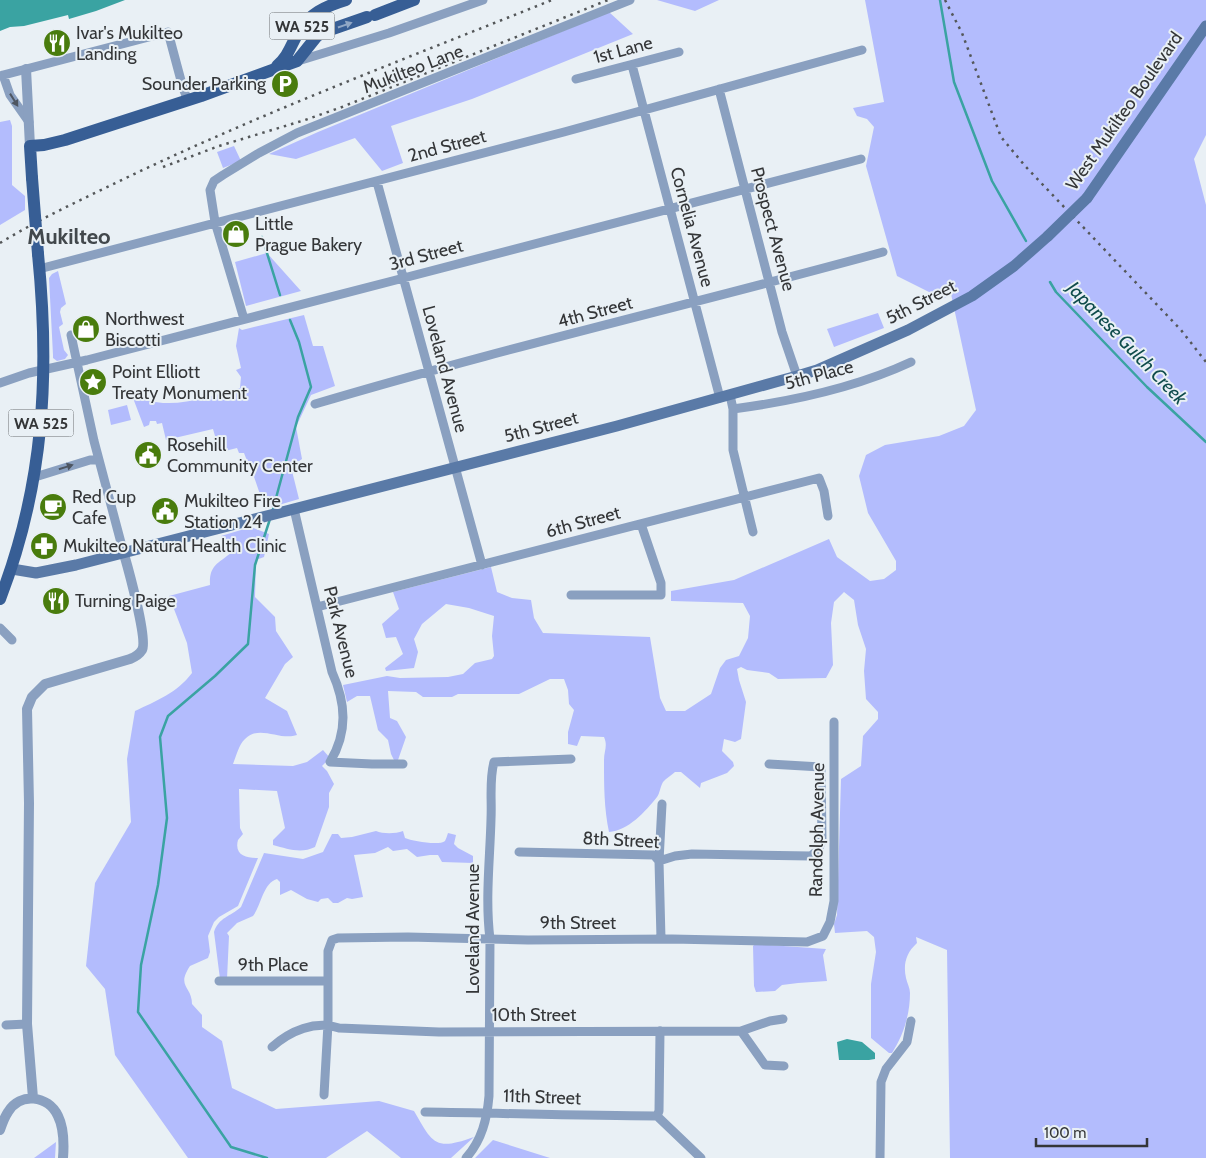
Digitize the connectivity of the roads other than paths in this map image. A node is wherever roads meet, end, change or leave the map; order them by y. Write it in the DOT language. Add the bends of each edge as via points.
graph roads {
  1 [pos="346,0"];
  2 [pos="414,0"];
  3 [pos="483,0"];
  4 [pos="630,0"];
  5 [pos="1206,26"];
  6 [pos="862,50"];
  7 [pos="679,52"];
  8 [pos="297,61"];
  9 [pos="632,65"];
  10 [pos="26,69"];
  11 [pos="274,69"];
  12 [pos="2,76"];
  13 [pos="576,79"];
  14 [pos="719,89"];
  15 [pos="188,101"];
  16 [pos="644,111"];
  17 [pos="29,122"];
  18 [pos="30,146"];
  19 [pos="861,158"];
  20 [pos="377,182"];
  21 [pos="745,188"];
  22 [pos="670,207"];
  23 [pos="215,222"];
  24 [pos="1048,236"];
  25 [pos="884,252"];
  26 [pos="39,269"];
  27 [pos="404,277"];
  28 [pos="770,283"];
  29 [pos="695,302"];
  30 [pos="244,319"];
  31 [pos="71,335"];
  32 [pos="76,362"];
  33 [pos="911,362"];
  34 [pos="43,370"];
  35 [pos="430,372"];
  36 [pos="797,376"];
  37 [pos="0,383"];
  38 [pos="725,397"];
  39 [pos="315,404"];
  40 [pos="733,409"];
  41 [pos="98,460"];
  42 [pos="455,467"];
  43 [pos="35,477"];
  44 [pos="744,496"];
  45 [pos="294,509"];
  46 [pos="828,516"];
  47 [pos="641,524"];
  48 [pos="753,532"];
  49 [pos="124,554"];
  50 [pos="482,565"];
  51 [pos="12,569"];
  52 [pos="571,595"];
  53 [pos="0,599"];
  54 [pos="317,608"];
  55 [pos="0,628"];
  56 [pos="12,640"];
  57 [pos="834,722"];
  58 [pos="571,759"];
  59 [pos="403,764"];
  60 [pos="769,764"];
  61 [pos="662,804"];
  62 [pos="520,852"];
  63 [pos="811,856"];
  64 [pos="659,861"];
  65 [pos="823,936"];
  66 [pos="490,938"];
  67 [pos="661,939"];
  68 [pos="328,981"];
  69 [pos="219,982"];
  70 [pos="783,1019"];
  71 [pos="911,1021"];
  72 [pos="6,1024"];
  73 [pos="27,1024"];
  74 [pos="328,1024"];
  75 [pos="660,1031"];
  76 [pos="741,1031"];
  77 [pos="489,1032"];
  78 [pos="272,1047"];
  79 [pos="784,1066"];
  80 [pos="324,1095"];
  81 [pos="33,1098"];
  82 [pos="425,1112"];
  83 [pos="487,1112"];
  84 [pos="657,1116"];
  85 [pos="0,1130"];
  86 [pos="63,1158"];
  87 [pos="466,1158"];
  88 [pos="700,1158"];
  89 [pos="880,1158"];
  1 -- 11 [label="main road, WA 525" via="314,13 302,25 286,58"];
  8 -- 2 [label="main road, WA 525, one-way" via="324,32"];
  3 -- 8 [label="street"];
  4 -- 23 [label="street, Mukilteo Lane" via="313,126 259,153 214,181 210,190"];
  5 -- 24 [label="main road, West Mukilteo Boulevard, bridge" via="1087,198"];
  6 -- 14 [label="street, 2nd Street"];
  7 -- 9 [label="street, 1st Lane"];
  8 -- 11 [label="main road, WA 525"];
  9 -- 13 [label="street, 1st Lane"];
  9 -- 16 [label="street, Cornelia Avenue"];
  10 -- 12 [label="street"];
  10 -- 15 [label="street" via="168,32"];
  10 -- 17 [label="street"];
  11 -- 15 [label="main road, WA 525"];
  12 -- 17 [label="street, one-way" via="10,95"];
  14 -- 16 [label="street, 2nd Street"];
  14 -- 21 [label="street, Prospect Avenue"];
  15 -- 18 [label="main road, WA 525" via="65,140"];
  16 -- 20 [label="street, 2nd Street"];
  16 -- 22 [label="street, Cornelia Avenue"];
  17 -- 18 [label="street"];
  18 -- 26 [label="main road, WA 525, bridge"];
  19 -- 21 [label="street, 3rd Street"];
  20 -- 23 [label="street, 2nd Street"];
  20 -- 27 [label="street, Loveland Avenue"];
  21 -- 22 [label="street, 3rd Street"];
  21 -- 28 [label="street, Prospect Avenue"];
  22 -- 27 [label="street, 3rd Street"];
  22 -- 29 [label="street, Cornelia Avenue"];
  23 -- 26 [label="street, 2nd Street"];
  23 -- 30 [label="street"];
  24 -- 36 [label="main road, 5th Street" via="972,296 908,330"];
  25 -- 28 [label="street, 4th Street"];
  26 -- 34 [label="main road, WA 525"];
  27 -- 30 [label="street, 3rd Street"];
  27 -- 35 [label="street, Loveland Avenue"];
  28 -- 29 [label="street, 4th Street"];
  28 -- 36 [label="street, Prospect Avenue"];
  29 -- 35 [label="street, 4th Street"];
  29 -- 38 [label="street, Cornelia Avenue"];
  30 -- 32 [label="street, 3rd Street"];
  31 -- 32 [label="street"];
  32 -- 34 [label="street, 3rd Street"];
  32 -- 41 [label="street"];
  33 -- 40 [label="street, 5th Place" via="805,398"];
  34 -- 37 [label="street, 3rd Street"];
  34 -- 43 [label="main road, WA 525"];
  35 -- 39 [label="street, 4th Street"];
  35 -- 42 [label="street, Loveland Avenue"];
  36 -- 38 [label="main road, 5th Street"];
  38 -- 40 [label="street, Cornelia Avenue"];
  38 -- 42 [label="main road, 5th Street"];
  40 -- 44 [label="street, Cornelia Avenue" via="733,450"];
  43 -- 41 [label="street, one-way"];
  41 -- 49 [label="street"];
  42 -- 45 [label="main road, 5th Street"];
  42 -- 50 [label="street, Loveland Avenue"];
  43 -- 51 [label="main road, WA 525"];
  44 -- 46 [label="street, 6th Street" via="819,478"];
  44 -- 47 [label="street, 6th Street"];
  44 -- 48 [label="street"];
  45 -- 49 [label="main road, 5th Street"];
  45 -- 54 [label="street, Park Avenue"];
  47 -- 50 [label="street, 6th Street"];
  47 -- 52 [label="street" via="661,583 661,595"];
  49 -- 51 [label="main road, 5th Street" via="47,572"];
  49 -- 73 [label="street" via="142,633 142,650 137,656 45,684 32,697 27,709"];
  50 -- 54 [label="street, 6th Street"];
  51 -- 53 [label="main road, WA 525"];
  54 -- 59 [label="street, Park Avenue" via="342,701 342,733 330,762"];
  55 -- 56 [label="street"];
  57 -- 65 [label="street, Randolph Avenue" via="834,901"];
  58 -- 66 [label="street, Loveland Avenue" via="494,762 488,871"];
  60 -- 63 [label="street, Randolph Avenue" via="821,767 822,841"];
  61 -- 64 [label="street"];
  62 -- 64 [label="street, 8th Street" via="654,855"];
  63 -- 64 [label="street, 8th Street" via="692,854"];
  64 -- 67 [label="street"];
  65 -- 67 [label="street, 9th Street" via="807,942"];
  66 -- 67 [label="street, 9th Street"];
  66 -- 68 [label="street, 9th Street" via="346,937 332,940 328,951"];
  66 -- 77 [label="street, Loveland Avenue"];
  68 -- 69 [label="street, 9th Place"];
  68 -- 74 [label="street"];
  70 -- 76 [label="street, 10th Street"];
  71 -- 89 [label="street" via="907,1042 886,1069 881,1082"];
  72 -- 73 [label="street"];
  73 -- 81 [label="street"];
  74 -- 77 [label="street, 10th Street" via="339,1028"];
  74 -- 78 [label="street" via="290,1032"];
  74 -- 80 [label="street"];
  75 -- 76 [label="street, 10th Street"];
  75 -- 77 [label="street, 10th Street"];
  75 -- 84 [label="street"];
  76 -- 79 [label="street" via="765,1065"];
  77 -- 83 [label="street, Loveland Avenue"];
  81 -- 85 [label="street" via="12,1106"];
  81 -- 86 [label="street" via="46,1102 58,1116"];
  82 -- 83 [label="street, 11th Street"];
  83 -- 84 [label="street, 11th Street"];
  83 -- 87 [label="street, Loveland Avenue" via="476,1145"];
  84 -- 88 [label="street"];
}
